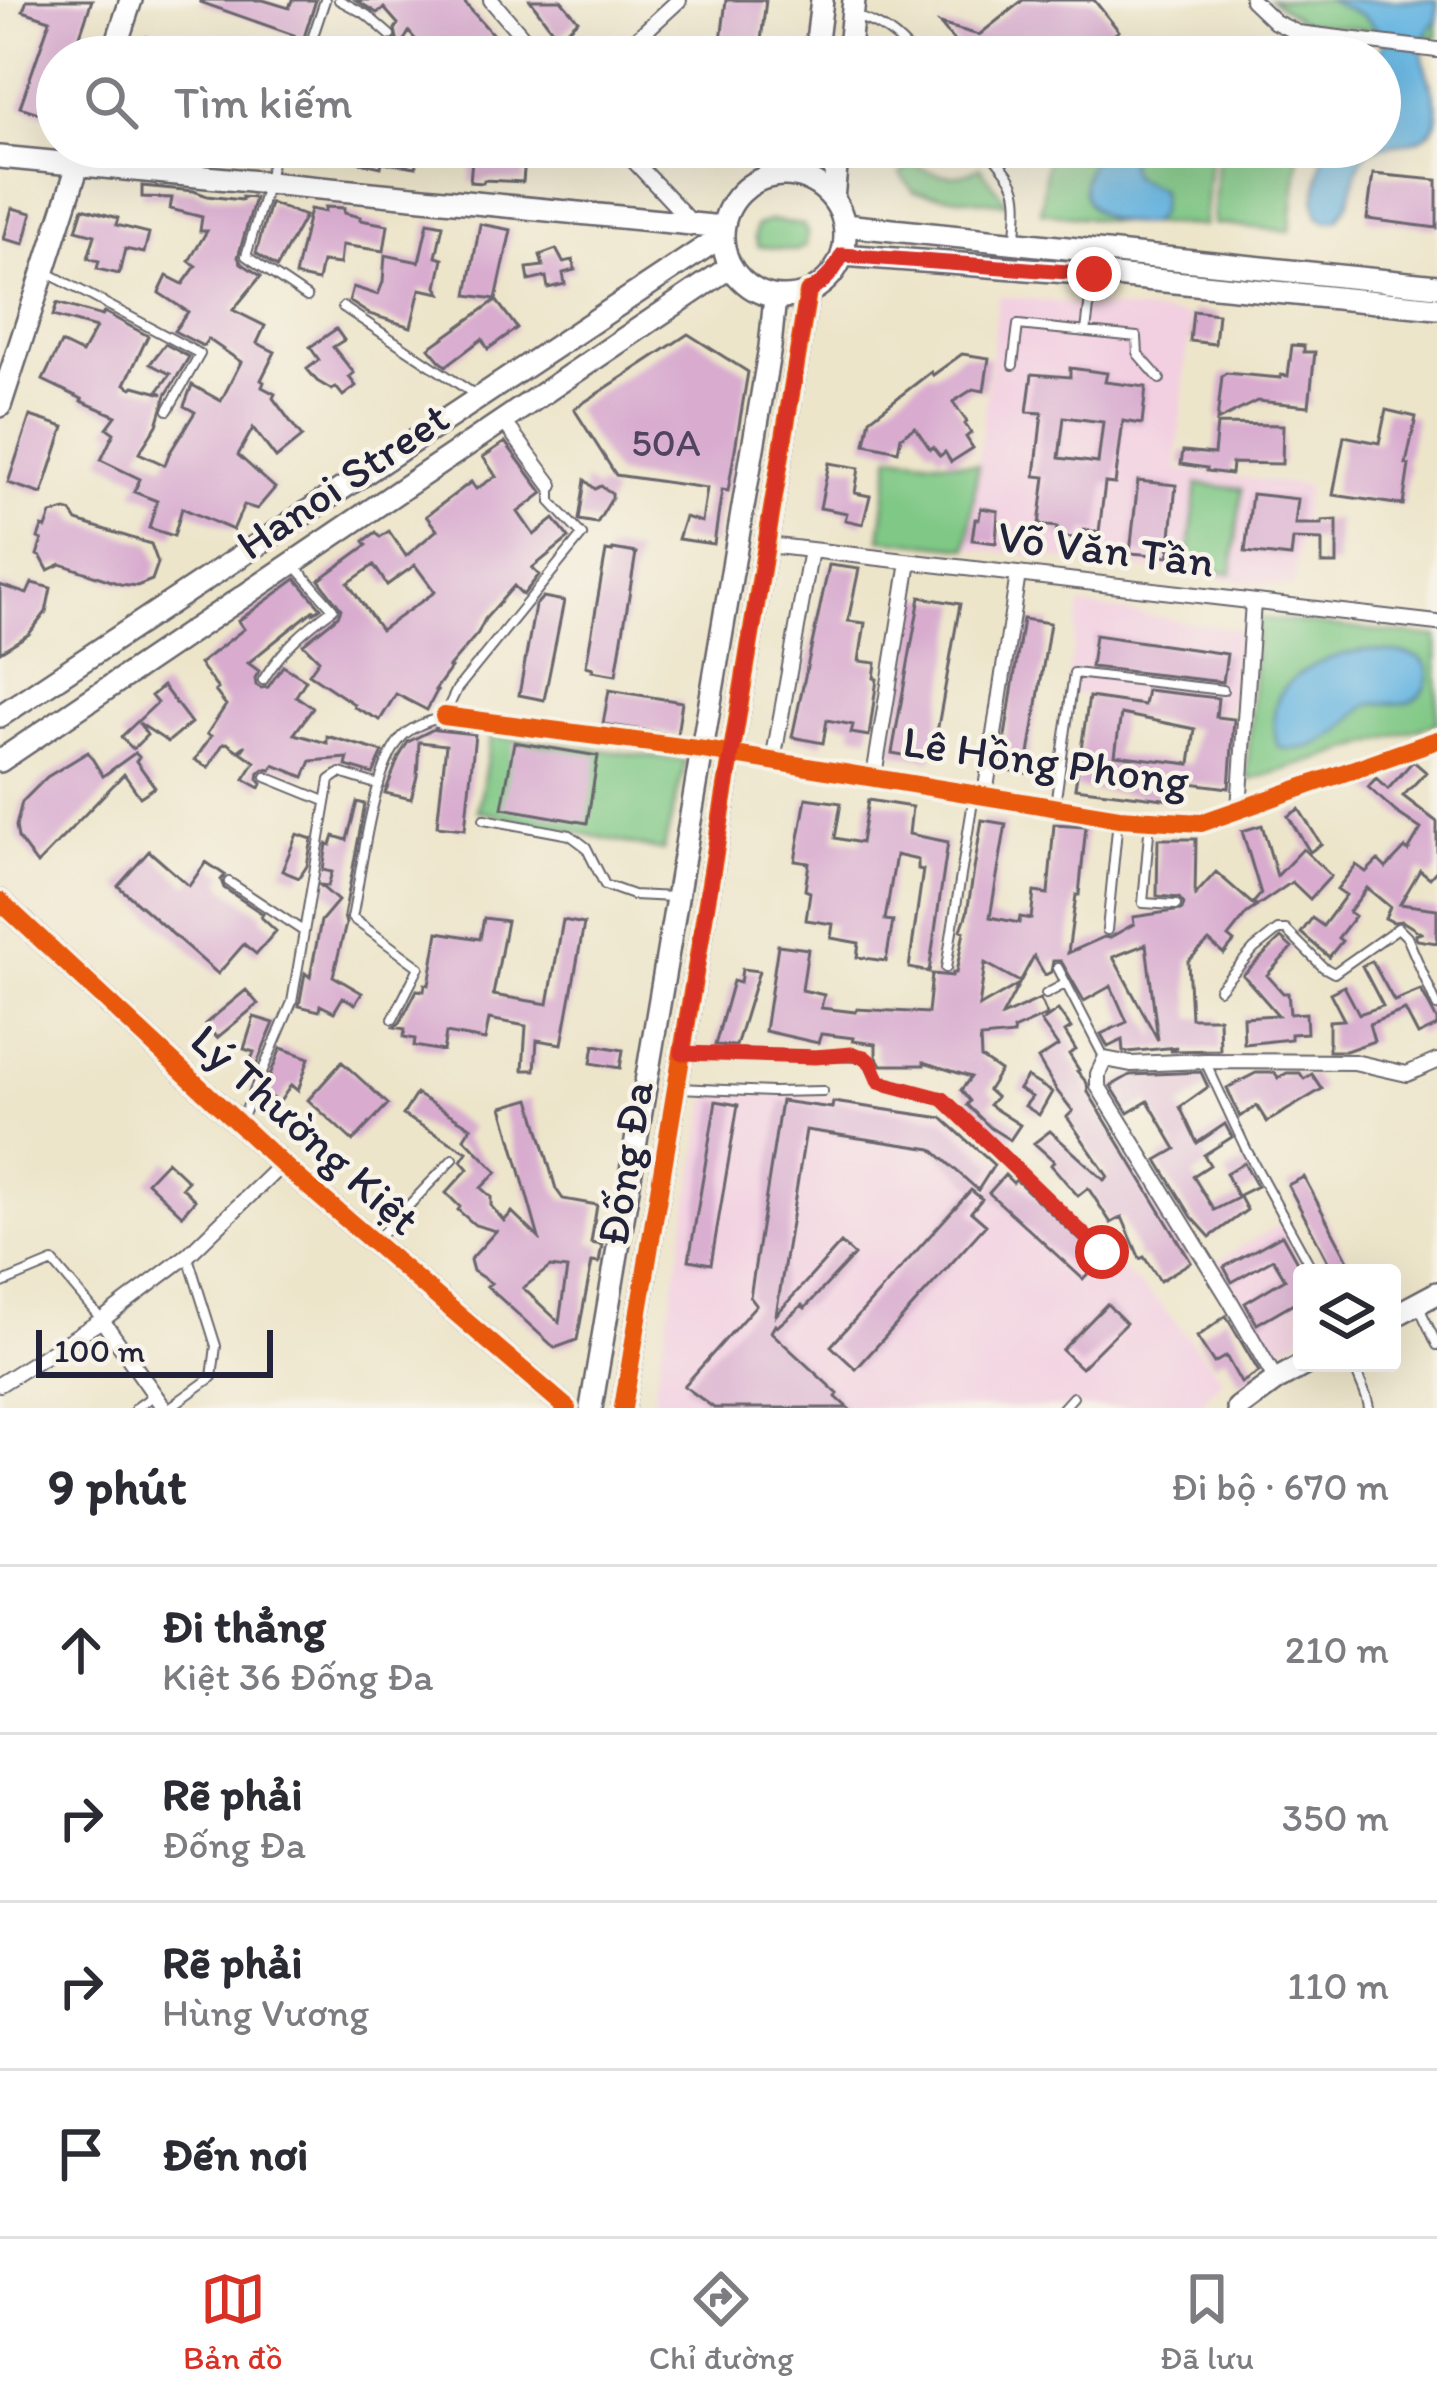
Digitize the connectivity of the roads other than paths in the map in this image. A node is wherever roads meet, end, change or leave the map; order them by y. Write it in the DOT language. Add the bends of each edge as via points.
graph roads {
  1 [pos="131,0"];
  2 [pos="325,0"];
  3 [pos="339,0"];
  4 [pos="491,0"];
  5 [pos="680,0"];
  6 [pos="1252,0"];
  7 [pos="821,6"];
  8 [pos="853,8"];
  9 [pos="390,35"];
  10 [pos="119,36"];
  11 [pos="313,36"];
  12 [pos="522,36"];
  13 [pos="640,36"];
  14 [pos="817,36"];
  15 [pos="898,36"];
  16 [pos="1311,36"];
  17 [pos="1401,46"];
  18 [pos="1437,50"];
  19 [pos="36,157"];
  20 [pos="0,158"];
  21 [pos="77,168"];
  22 [pos="149,168"];
  23 [pos="197,168"];
  24 [pos="270,168"];
  25 [pos="640,168"];
  26 [pos="796,168"];
  27 [pos="836,168"];
  28 [pos="1004,168"];
  29 [pos="794,175"];
  30 [pos="195,176"];
  31 [pos="268,183"];
  32 [pos="833,199"];
  33 [pos="692,224"];
  34 [pos="844,226"];
  35 [pos="723,231"];
  36 [pos="1015,243"];
  37 [pos="842,255"];
  38 [pos="730,267"];
  39 [pos="45,272"];
  40 [pos="1094,274"];
  41 [pos="1437,286"];
  42 [pos="808,292"];
  43 [pos="307,297"];
  44 [pos="775,297"];
  45 [pos="343,308"];
  46 [pos="1437,308"];
  47 [pos="1086,331"];
  48 [pos="1012,365"];
  49 [pos="1160,379"];
  50 [pos="478,396"];
  51 [pos="0,406"];
  52 [pos="168,410"];
  53 [pos="502,419"];
  54 [pos="551,485"];
  55 [pos="768,545"];
  56 [pos="811,550"];
  57 [pos="292,562"];
  58 [pos="910,562"];
  59 [pos="1018,574"];
  60 [pos="1253,602"];
  61 [pos="1437,623"];
  62 [pos="263,680"];
  63 [pos="1223,691"];
  64 [pos="0,716"];
  65 [pos="444,716"];
  66 [pos="1437,740"];
  67 [pos="704,751"];
  68 [pos="733,755"];
  69 [pos="0,761"];
  70 [pos="773,761"];
  71 [pos="874,776"];
  72 [pos="266,777"];
  73 [pos="379,785"];
  74 [pos="980,794"];
  75 [pos="325,801"];
  76 [pos="1055,807"];
  77 [pos="1239,809"];
  78 [pos="1118,818"];
  79 [pos="484,819"];
  80 [pos="1150,821"];
  81 [pos="229,882"];
  82 [pos="678,898"];
  83 [pos="0,901"];
  84 [pos="1176,905"];
  85 [pos="1107,930"];
  86 [pos="304,931"];
  87 [pos="946,968"];
  88 [pos="1058,968"];
  89 [pos="1065,984"];
  90 [pos="1219,989"];
  91 [pos="1046,994"];
  92 [pos="1437,1006"];
  93 [pos="393,1019"];
  94 [pos="682,1053"];
  95 [pos="1105,1059"];
  96 [pos="1205,1060"];
  97 [pos="1437,1061"];
  98 [pos="677,1088"];
  99 [pos="824,1091"];
  100 [pos="239,1125"];
  101 [pos="453,1159"];
  102 [pos="282,1164"];
  103 [pos="374,1242"];
  104 [pos="1102,1252"];
  105 [pos="188,1255"];
  106 [pos="1309,1264"];
  107 [pos="0,1284"];
  108 [pos="1427,1298"];
  109 [pos="102,1320"];
  110 [pos="1437,1345"];
  111 [pos="1293,1370"];
  112 [pos="1356,1372"];
  113 [pos="1276,1380"];
  114 [pos="0,1384"];
  115 [pos="1073,1396"];
  116 [pos="163,1404"];
  117 [pos="1242,1406"];
  118 [pos="136,1408"];
  119 [pos="567,1408"];
  120 [pos="591,1408"];
  121 [pos="623,1408"];
  122 [pos="1063,1408"];
  123 [pos="1369,1408"];
  1 -- 10 [label="main road"];
  2 -- 11 [label="lane"];
  3 -- 9 [label="lane"];
  4 -- 12 [label="street"];
  5 -- 13 [label="street"];
  6 -- 16 [label="street" via="1286,29"];
  7 -- 8 [label="main road"];
  7 -- 14 [label="main road"];
  8 -- 15 [label="lane"];
  17 -- 18 [label="street"];
  19 -- 20 [label="main road"];
  21 -- 39 [label="main road"];
  22 -- 30 [label="main road"];
  23 -- 30 [label="lane"];
  24 -- 31 [label="lane"];
  25 -- 33 [label="street"];
  26 -- 29 [label="main road"];
  27 -- 32 [label="main road"];
  28 -- 36 [label="lane" via="1018,191"];
  29 -- 32 [label="main road"];
  29 -- 35 [label="main road" via="748,186"];
  30 -- 31 [label="main road"];
  31 -- 33 [label="main road"];
  31 -- 43 [label="lane" via="246,256"];
  32 -- 34 [label="main road"];
  33 -- 35 [label="main road"];
  34 -- 36 [label="main road"];
  34 -- 37 [label="main road"];
  35 -- 38 [label="main road"];
  35 -- 50 [label="main road, Hanoi Street"];
  36 -- 41 [label="main road"];
  37 -- 40 [label="main road"];
  37 -- 42 [label="main road"];
  38 -- 44 [label="main road"];
  38 -- 53 [label="main road, Hanoi Street"];
  39 -- 51 [label="main road"];
  39 -- 52 [label="lane" via="200,354"];
  40 -- 46 [label="main road"];
  40 -- 47 [label="lane"];
  42 -- 44 [label="main road"];
  42 -- 55 [label="main road, Đống Đa"];
  44 -- 67 [label="main road, Đống Đa"];
  45 -- 50 [label="lane"];
  47 -- 48 [label="lane" via="1018,325"];
  47 -- 49 [label="lane" via="1137,338 1138,354"];
  50 -- 64 [label="main road, Hanoi Street"];
  53 -- 54 [label="street"];
  53 -- 57 [label="main road, Hanoi Street"];
  54 -- 65 [label="lane" via="551,502 582,535 457,689"];
  55 -- 56 [label="street, Võ Văn Tần"];
  55 -- 68 [label="main road, Đống Đa"];
  56 -- 58 [label="street, Võ Văn Tần"];
  56 -- 70 [label="street"];
  57 -- 62 [label="lane" via="333,609 298,635"];
  57 -- 69 [label="main road, Hanoi Street"];
  58 -- 59 [label="street, Võ Văn Tần"];
  58 -- 71 [label="street"];
  59 -- 60 [label="street, Võ Văn Tần"];
  59 -- 74 [label="street"];
  60 -- 61 [label="street, Võ Văn Tần"];
  60 -- 77 [label="street"];
  63 -- 76 [label="lane" via="1075,673"];
  65 -- 67 [label="street, Lê Hồng Phong"];
  65 -- 73 [label="lane" via="404,733"];
  66 -- 77 [label="street, Lê Hồng Phong"];
  67 -- 68 [label="street, Lê Hồng Phong"];
  67 -- 82 [label="main road, Đống Đa"];
  68 -- 70 [label="street, Lê Hồng Phong"];
  68 -- 94 [label="main road, Đống Đa"];
  70 -- 71 [label="street, Lê Hồng Phong"];
  71 -- 74 [label="street, Lê Hồng Phong"];
  72 -- 75 [label="lane"];
  73 -- 75 [label="lane" via="340,773"];
  73 -- 93 [label="lane" via="352,918 419,967"];
  74 -- 76 [label="street, Lê Hồng Phong"];
  74 -- 87 [label="lane"];
  75 -- 86 [label="lane"];
  76 -- 78 [label="street, Lê Hồng Phong"];
  77 -- 80 [label="street, Lê Hồng Phong" via="1201,823"];
  78 -- 80 [label="street, Lê Hồng Phong"];
  78 -- 85 [label="lane"];
  79 -- 82 [label="lane" via="570,835 586,847 605,885"];
  80 -- 84 [label="lane" via="1143,903"];
  81 -- 86 [label="lane"];
  82 -- 120 [label="main road, Đống Đa"];
  83 -- 100 [label="main road, Lý Thường Kiệt"];
  86 -- 100 [label="lane" via="292,1002"];
  88 -- 89 [label="lane"];
  89 -- 91 [label="lane"];
  89 -- 95 [label="lane"];
  90 -- 92 [label="lane" via="1278,930 1334,973 1398,928"];
  94 -- 98 [label="main road, Đống Đa"];
  94 -- 104 [label="lane" via="864,1057 879,1082 943,1099"];
  95 -- 96 [label="street"];
  95 -- 113 [label="street" via="1098,1086"];
  96 -- 97 [label="street" via="1354,1062 1407,1074"];
  96 -- 106 [label="lane"];
  98 -- 99 [label="lane"];
  98 -- 121 [label="main road, Đống Đa"];
  100 -- 102 [label="main road, Lý Thường Kiệt"];
  101 -- 103 [label="lane"];
  102 -- 103 [label="main road, Lý Thường Kiệt"];
  102 -- 105 [label="street"];
  103 -- 119 [label="main road, Lý Thường Kiệt"];
  105 -- 109 [label="street"];
  105 -- 116 [label="lane" via="216,1346 212,1377"];
  107 -- 109 [label="lane" via="52,1262"];
  108 -- 110 [label="lane"];
  109 -- 114 [label="street"];
  109 -- 116 [label="street"];
  111 -- 113 [label="main road"];
  112 -- 123 [label="lane"];
  113 -- 117 [label="main road"];
  115 -- 122 [label="lane"];
  116 -- 118 [label="lane"];
}
